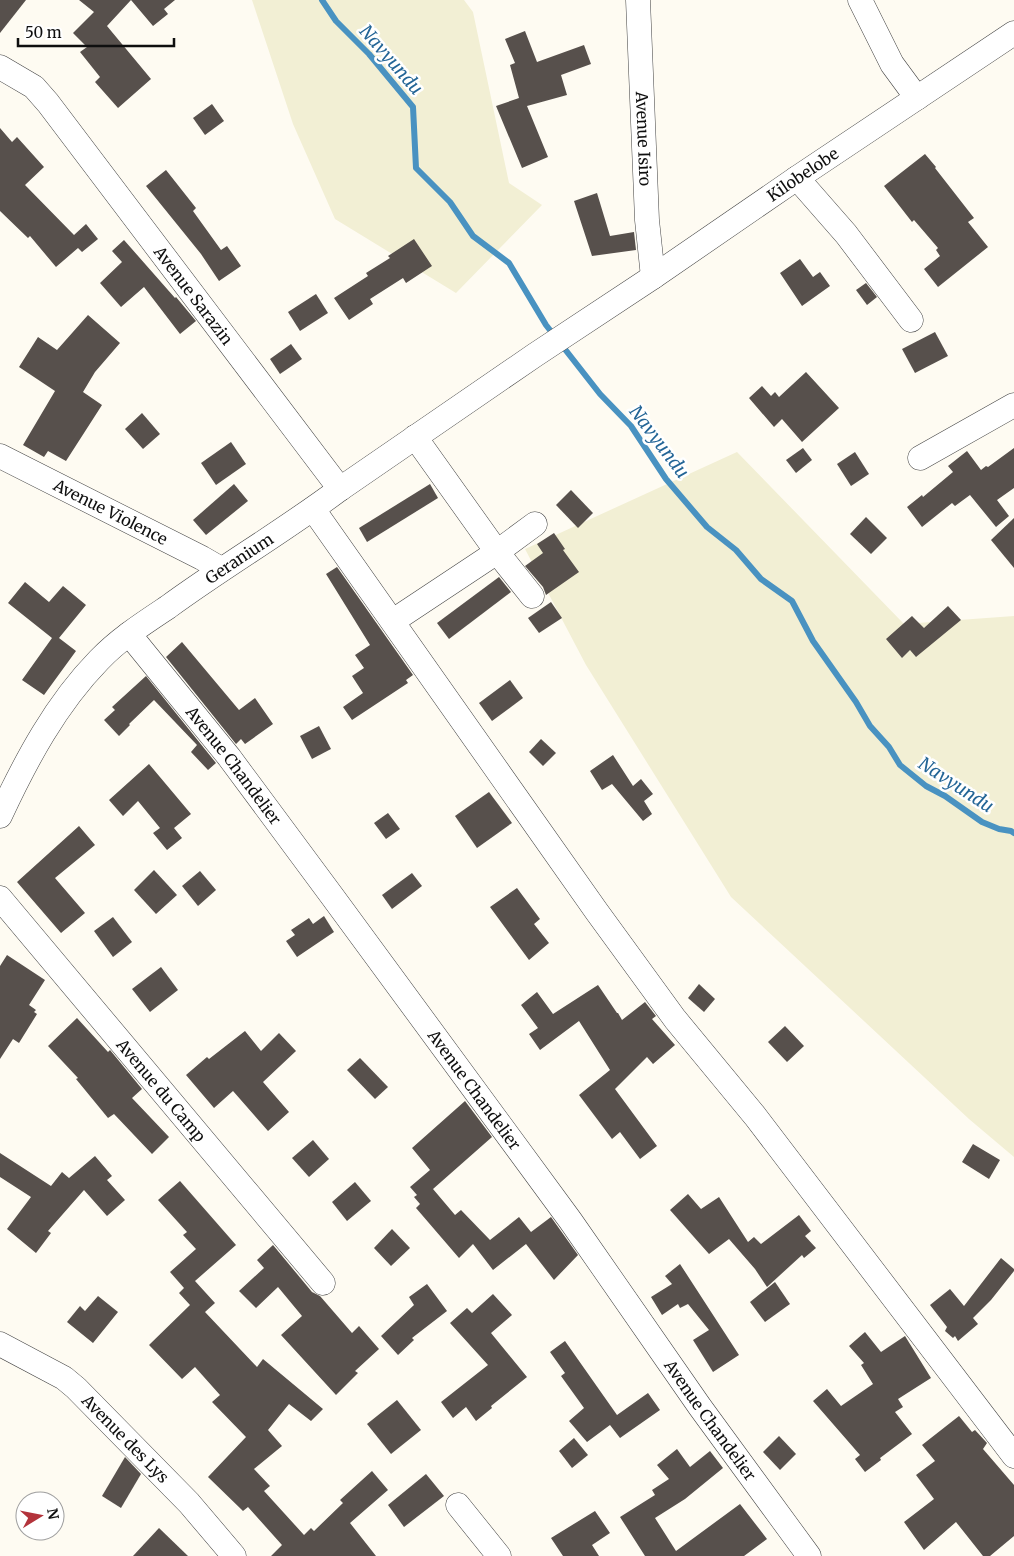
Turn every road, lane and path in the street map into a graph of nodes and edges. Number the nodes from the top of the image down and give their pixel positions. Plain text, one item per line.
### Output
1 (638, 0) edge
2 (860, 0) edge
3 (1014, 33) edge
4 (0, 66) edge
5 (917, 98) junction
6 (797, 178) junction
7 (653, 278) junction
8 (911, 320) dead end
9 (535, 355) joint
10 (1014, 405) edge
11 (415, 437) junction
12 (0, 456) edge
13 (920, 458) dead end
14 (340, 489) junction
15 (313, 509) junction
16 (535, 524) dead end
17 (497, 552) junction
18 (221, 569) junction
19 (532, 596) dead end
20 (393, 621) junction
21 (129, 634) junction
22 (0, 816) edge
23 (0, 898) edge
24 (323, 1283) dead end
25 (0, 1344) edge
26 (1014, 1456) edge
27 (458, 1506) dead end
28 (234, 1556) edge
29 (499, 1556) edge
30 (809, 1556) edge

1 - 7 street, Avenue Isiro
2 - 5 street
3 - 5 street, Kilobelobe
4 - 14 street, Avenue Sarazin
5 - 6 street, Kilobelobe
6 - 7 street, Kilobelobe
6 - 8 street
7 - 9 street, Kilobelobe
9 - 11 street, Geranium
10 - 13 street
11 - 14 street, Geranium
11 - 17 street
12 - 18 street, Avenue Violence
14 - 15 street, Geranium
15 - 18 street, Geranium
15 - 20 street
16 - 17 street
17 - 19 street
17 - 20 street
18 - 21 street, Geranium
20 - 26 street
21 - 22 street, Geranium
21 - 30 street, Avenue Chandelier
23 - 24 street, Avenue du Camp
25 - 28 street, Avenue des Lys
27 - 29 street

